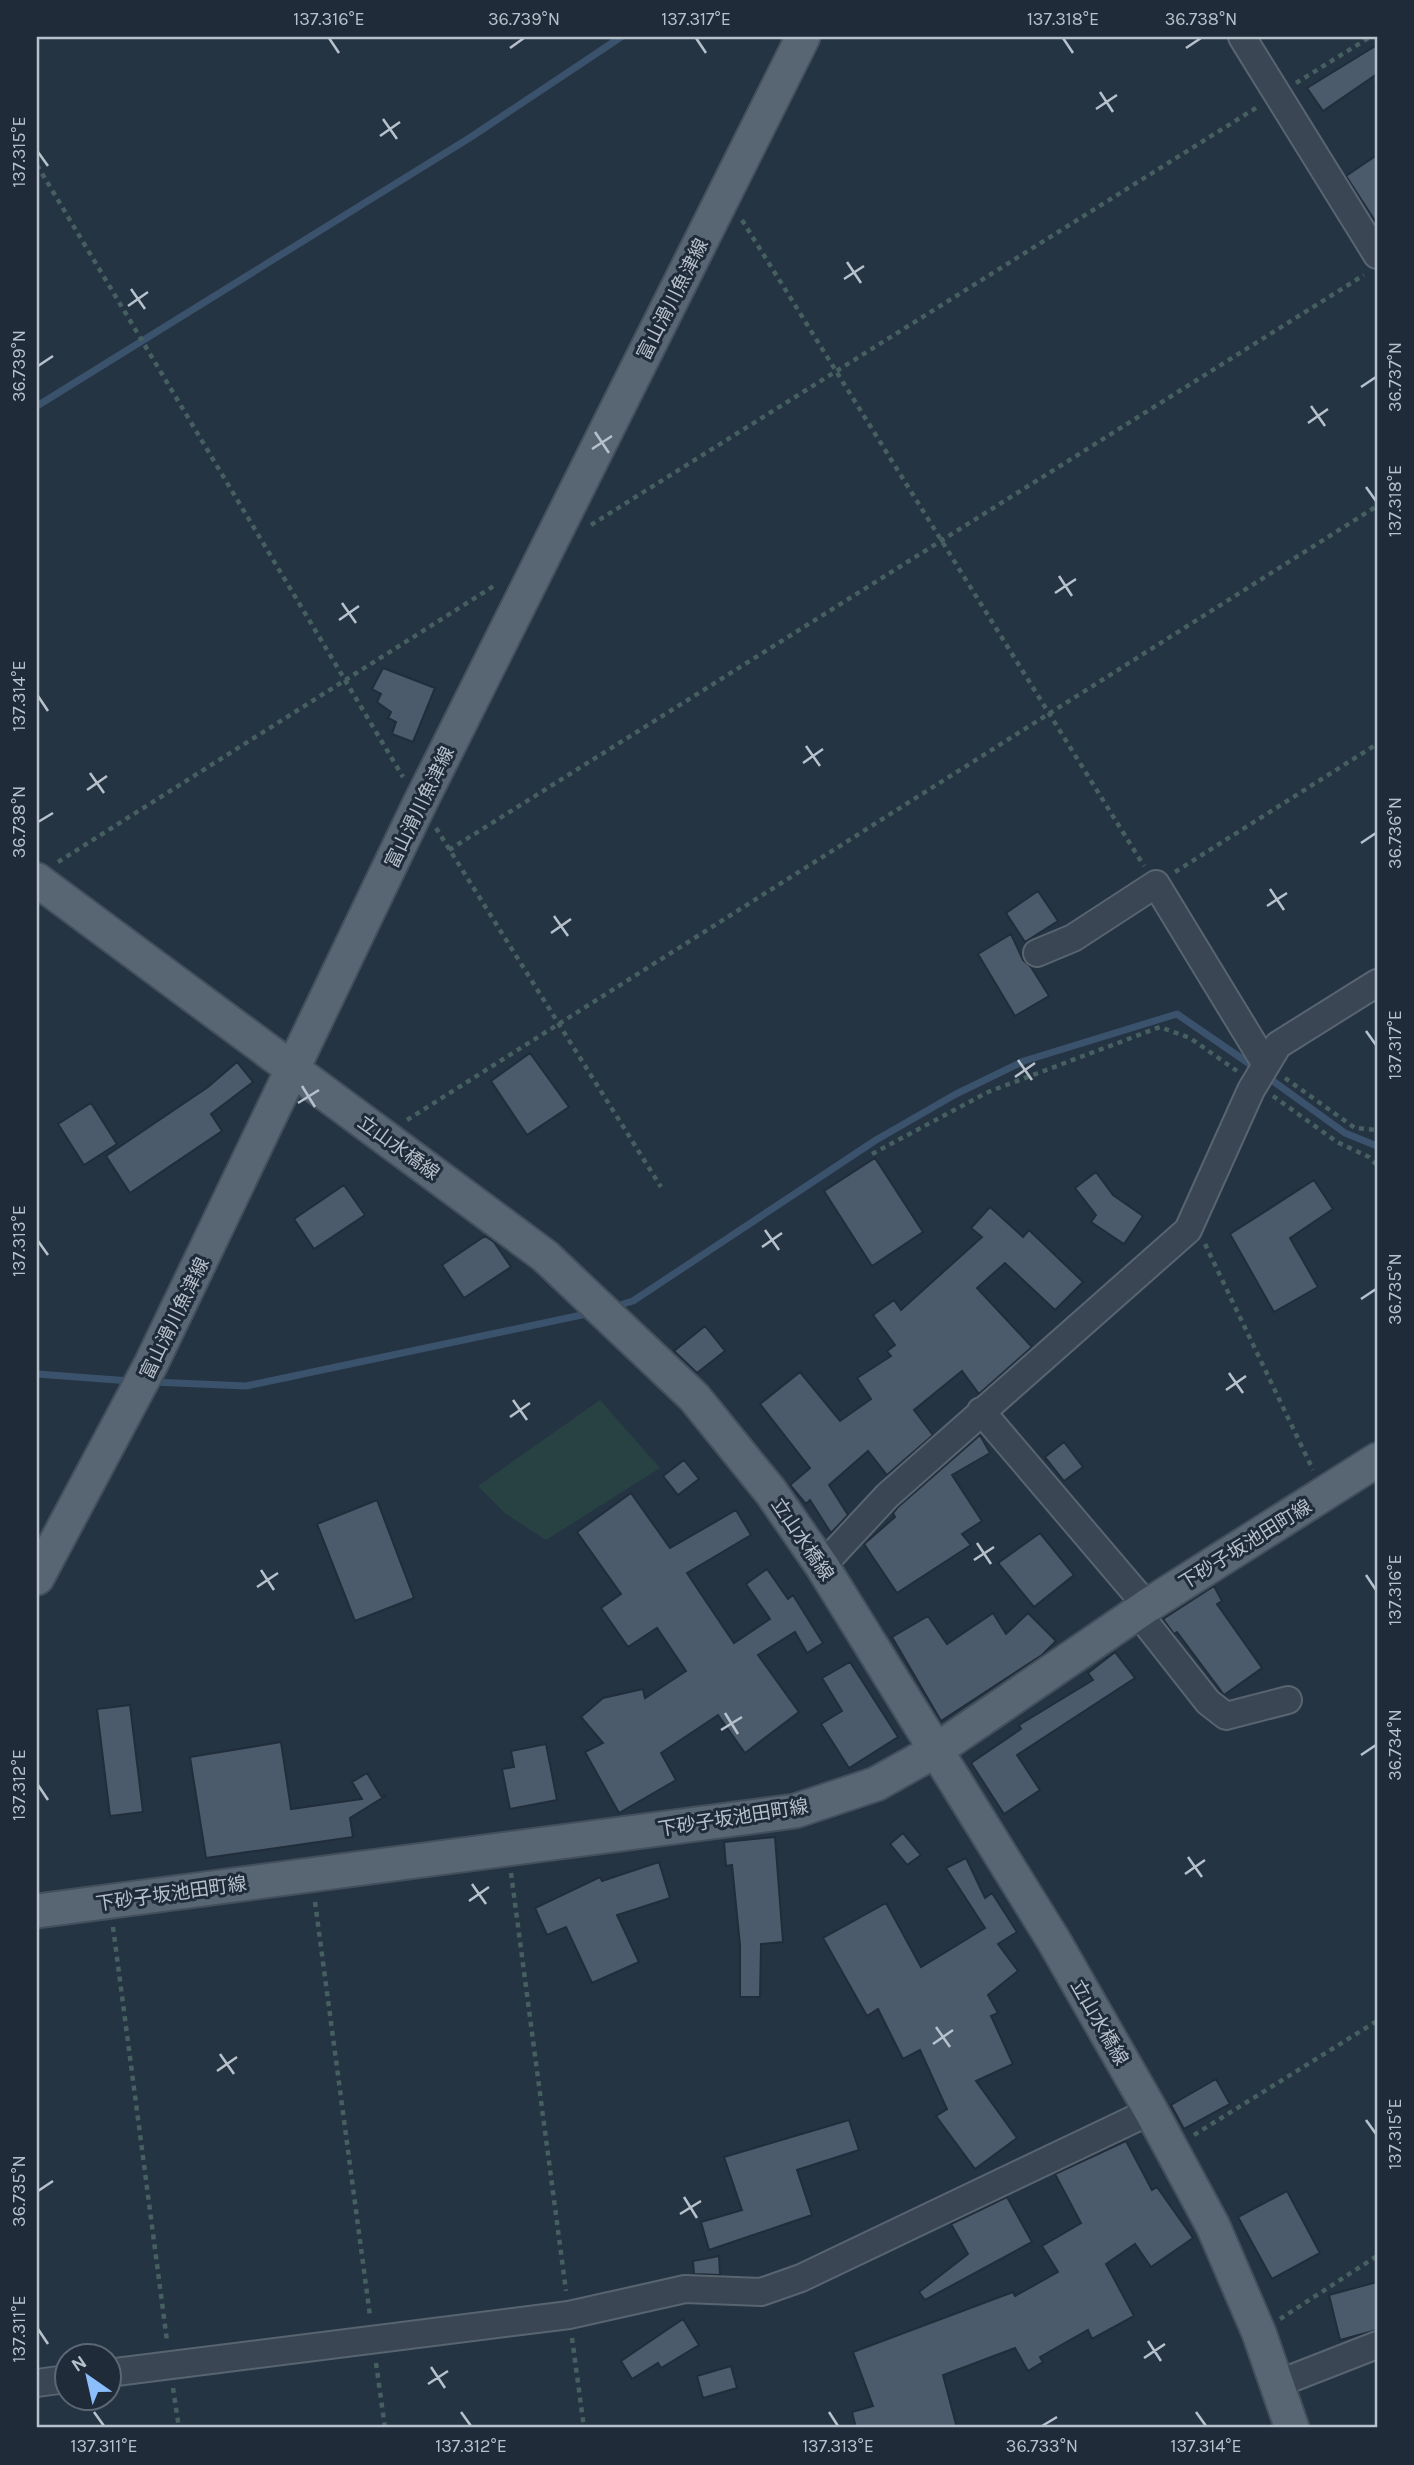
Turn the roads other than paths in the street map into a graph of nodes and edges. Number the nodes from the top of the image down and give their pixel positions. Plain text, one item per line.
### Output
1 (803, 37) edge
2 (1242, 37) edge
3 (1371, 265) edge
4 (43, 874) edge
5 (1037, 953) dead end
6 (1377, 983) edge
7 (292, 1066) junction
8 (1260, 1073) junction
9 (981, 1411) junction
10 (1377, 1460) edge
11 (822, 1566) junction
12 (37, 1578) edge
13 (1142, 1609) junction
14 (1288, 1700) dead end
15 (935, 1751) junction
16 (37, 1910) edge
17 (1151, 2111) junction
18 (1377, 2345) edge
19 (122, 2371) edge
20 (1277, 2384) junction
21 (1292, 2428) edge

1 - 7 main road, 富山滑川魚津線
2 - 3 street
4 - 7 main road, 立山水橋線
5 - 8 street
6 - 8 street
7 - 11 main road, 立山水橋線
7 - 12 main road, 富山滑川魚津線
8 - 9 street
9 - 11 street
9 - 13 street
10 - 13 main road, 下砂子坂池田町線
11 - 15 main road, 立山水橋線
13 - 14 street
13 - 15 main road, 下砂子坂池田町線
15 - 16 main road, 下砂子坂池田町線
15 - 17 main road, 立山水橋線
17 - 19 street
17 - 20 main road, 立山水橋線
18 - 20 street
20 - 21 main road, 立山水橋線

